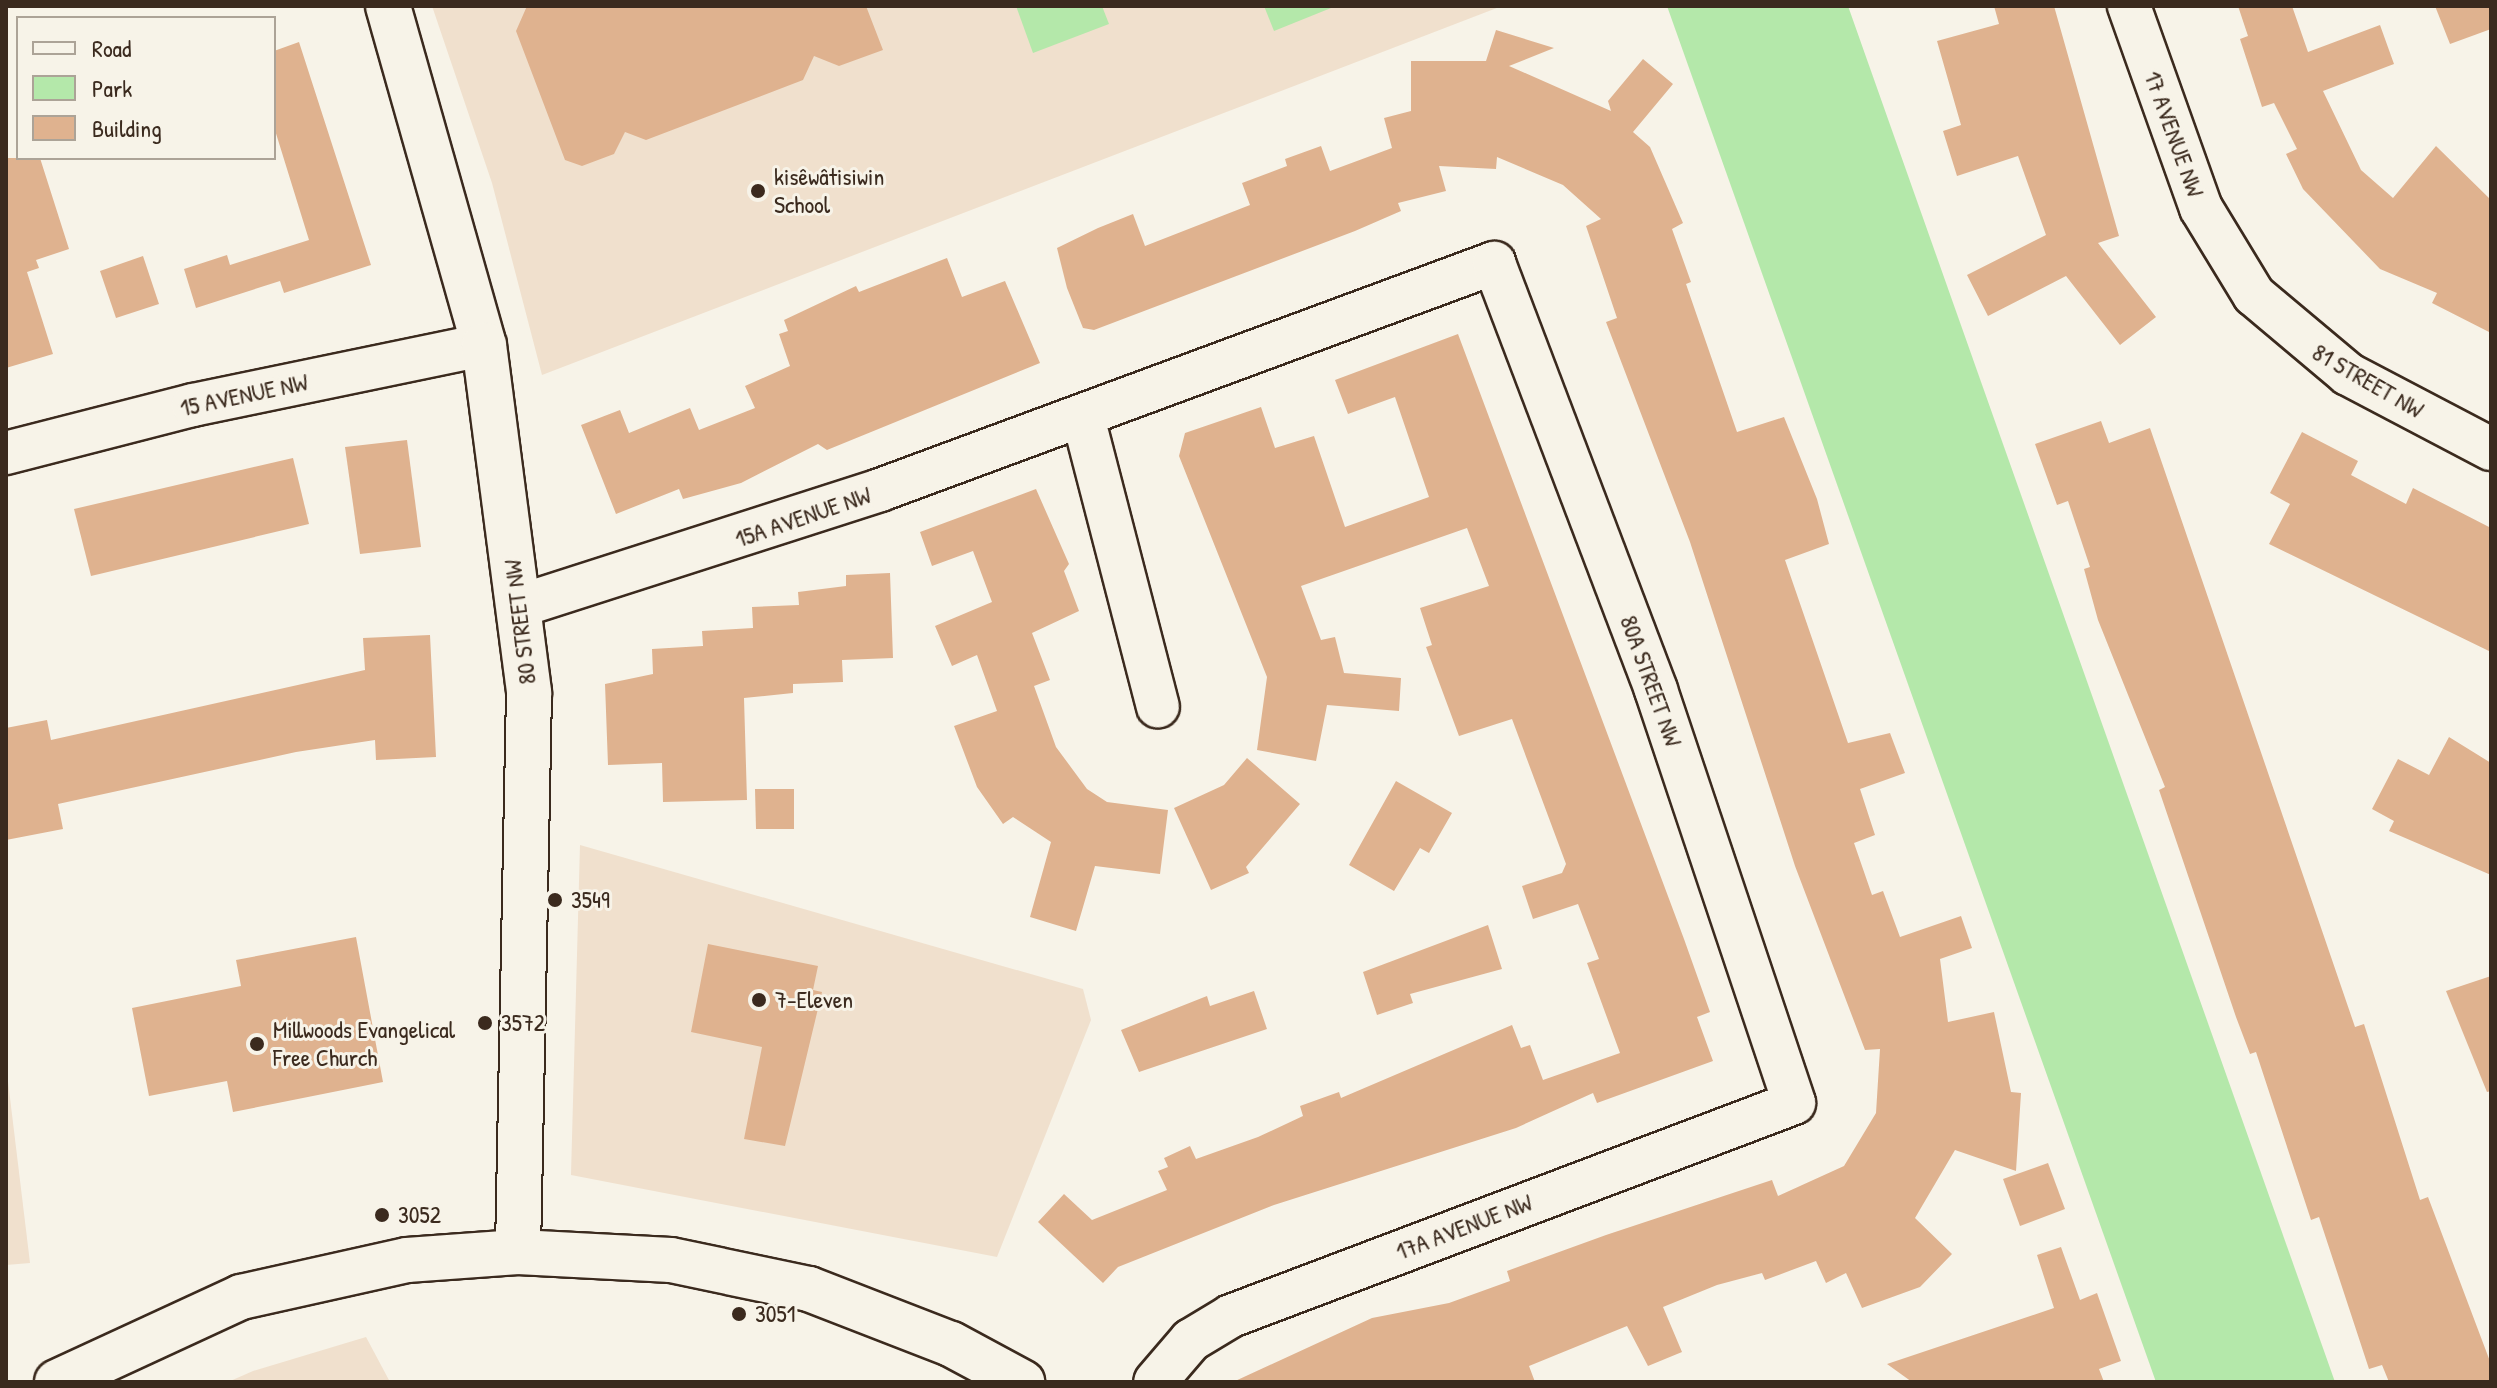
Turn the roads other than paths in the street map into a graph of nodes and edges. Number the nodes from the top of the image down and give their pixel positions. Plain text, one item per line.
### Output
1 (388, 6) edge
2 (2129, 6) edge
3 (2228, 258) joint
4 (1494, 263) joint
5 (484, 345) junction
6 (1083, 417) junction
7 (2491, 449) edge
8 (6, 453) edge
9 (519, 606) junction
10 (1158, 706) dead end
11 (1794, 1103) joint
12 (518, 1252) junction
13 (57, 1382) edge
14 (1022, 1382) edge
15 (1155, 1382) edge

1 - 5 street, 80 STREET NW
2 - 3 street, 17 AVENUE NW
3 - 7 street, 81 STREET NW
4 - 6 street, 15A AVENUE NW
4 - 11 street, 80A STREET NW
5 - 8 street, 15 AVENUE NW
5 - 9 street, 80 STREET NW
6 - 9 street, 15A AVENUE NW
6 - 10 street
9 - 12 street, 80 STREET NW
11 - 15 street, 17A AVENUE NW
12 - 13 street
12 - 14 street

